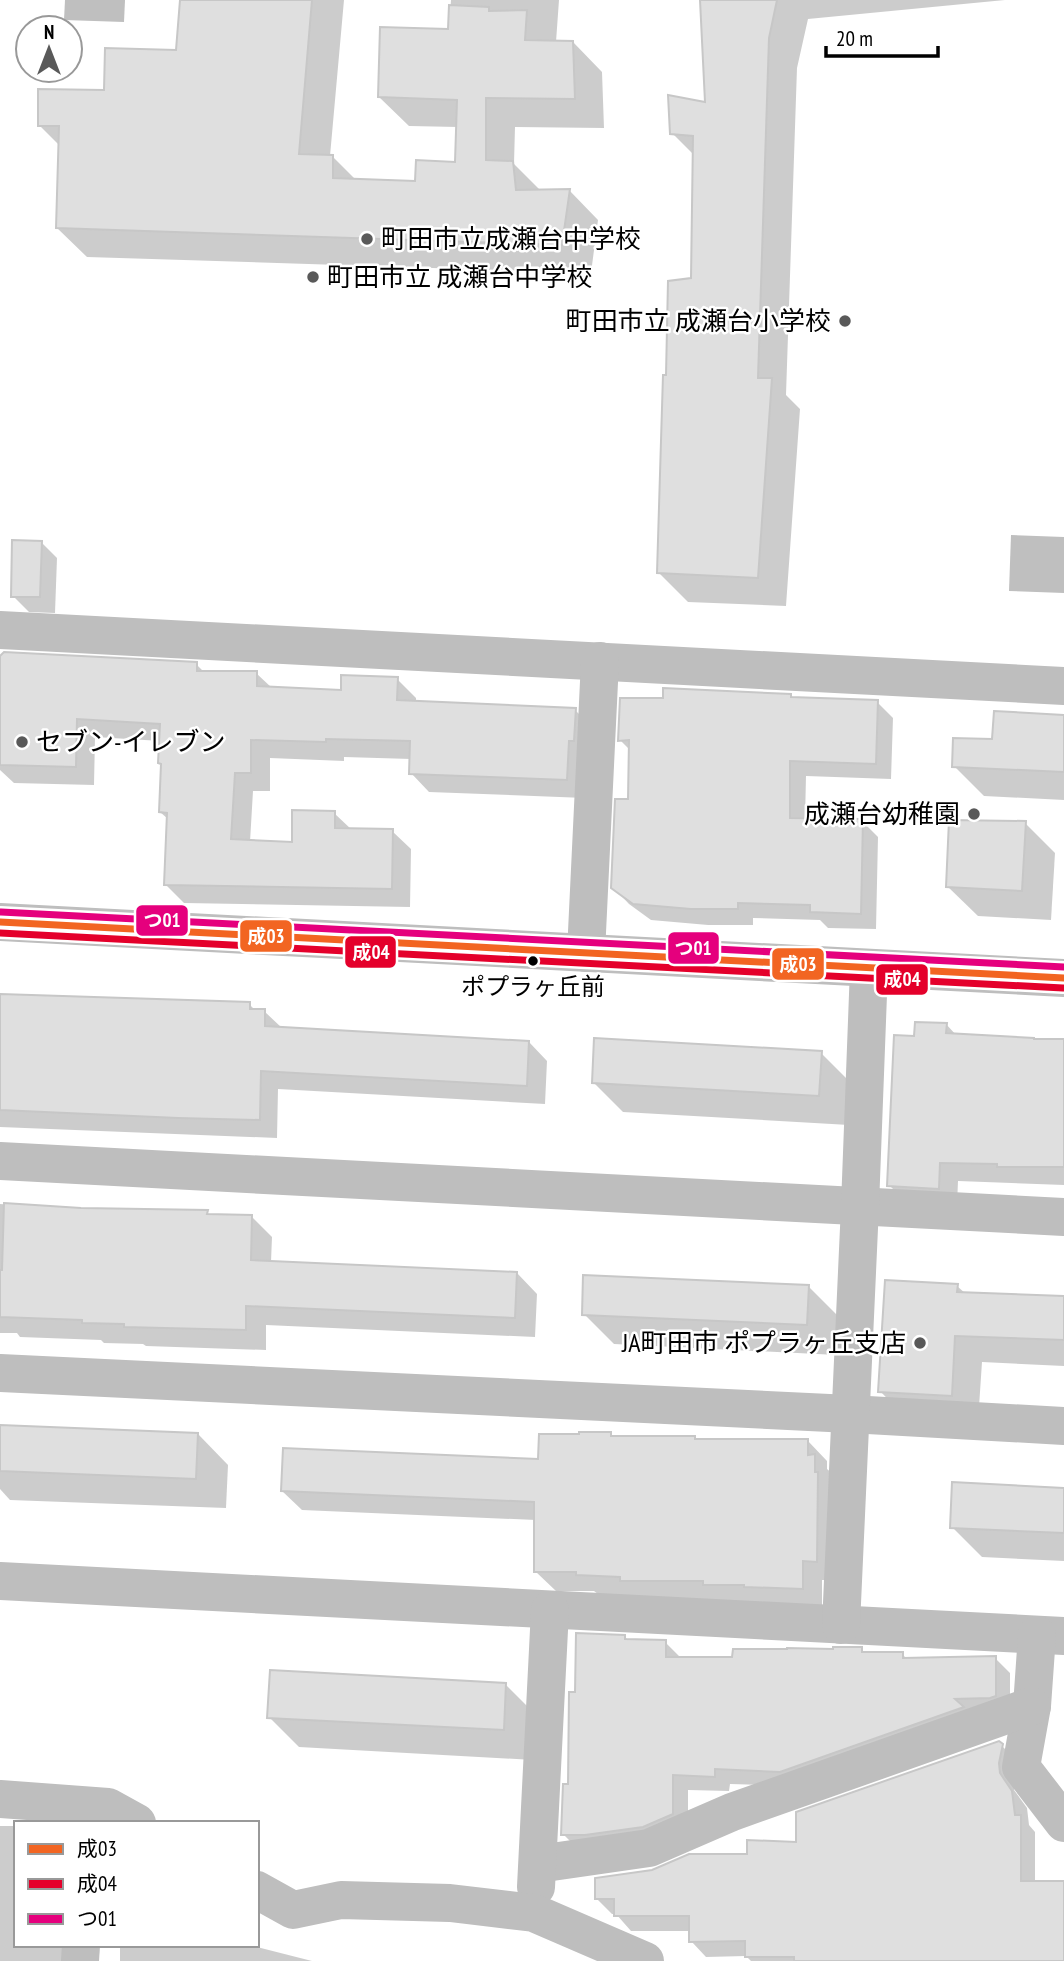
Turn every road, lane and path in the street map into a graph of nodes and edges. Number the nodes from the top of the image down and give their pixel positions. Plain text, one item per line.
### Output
1 (0, 630) edge
2 (600, 661) junction
3 (1064, 686) edge
4 (0, 922) edge
5 (586, 953) junction
6 (869, 968) junction
7 (1064, 978) edge
8 (0, 1161) edge
9 (860, 1206) junction
10 (1064, 1217) edge
11 (0, 1373) edge
12 (850, 1414) junction
13 (1064, 1426) edge
14 (0, 1581) edge
15 (550, 1610) junction
16 (841, 1625) junction
17 (1050, 1636) edge
18 (1032, 1706) junction
19 (0, 1800) edge
20 (88, 1814) edge
21 (133, 1821) edge
22 (1064, 1823) edge
23 (538, 1864) junction
24 (259, 1891) edge
25 (534, 1913) junction
26 (645, 1961) edge

1 - 2 street
2 - 3 street
2 - 5 street
4 - 5 street
5 - 6 street
6 - 7 street
6 - 9 street
8 - 9 street
9 - 10 street
9 - 12 street
11 - 12 street
12 - 13 street
12 - 16 street
14 - 15 street
15 - 16 street
15 - 23 street
16 - 17 street
17 - 18 street
18 - 22 street
18 - 23 street
19 - 20 street
20 - 21 street
23 - 25 street
24 - 25 street
25 - 26 street

